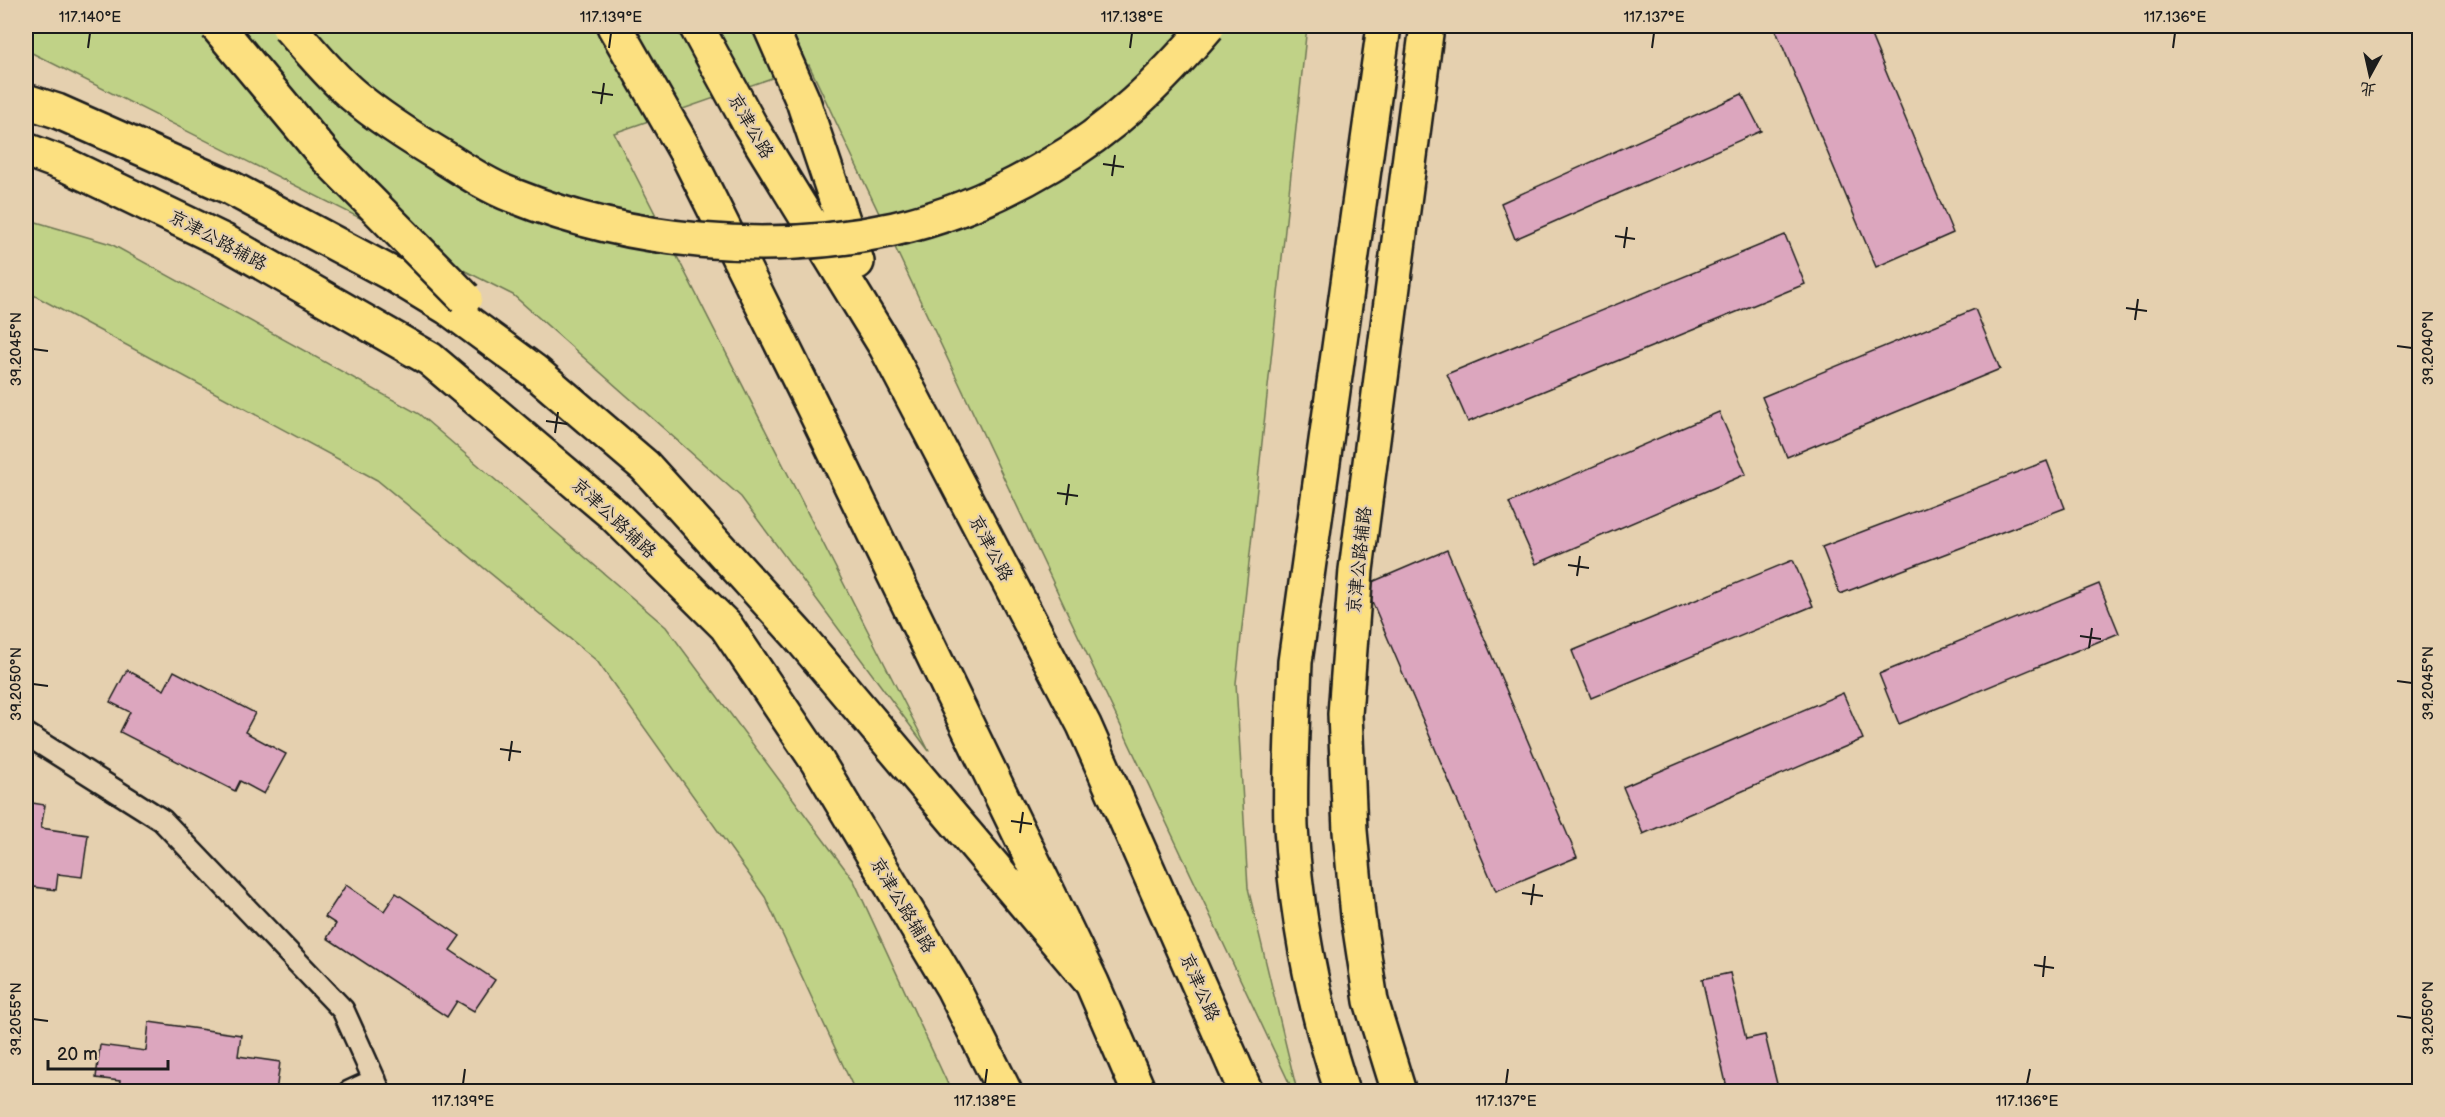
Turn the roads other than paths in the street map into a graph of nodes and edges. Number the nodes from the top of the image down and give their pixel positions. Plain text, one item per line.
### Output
1 (217, 26) edge
2 (288, 26) edge
3 (614, 26) edge
4 (696, 26) edge
5 (770, 26) edge
6 (1208, 26) edge
7 (1384, 26) edge
8 (1427, 26) edge
9 (26, 101) edge
10 (26, 150) edge
11 (457, 303) junction
12 (886, 347) junction
13 (26, 734) edge
14 (1092, 983) junction
15 (377, 1086) edge
16 (350, 1092) edge
17 (1005, 1092) edge
18 (1139, 1092) edge
19 (1246, 1092) edge
20 (1342, 1092) edge
21 (1400, 1092) edge

1 - 11 main road, bridge
2 - 6 main road, bridge
3 - 14 main road
4 - 12 main road, 京津公路
5 - 12 main road
7 - 20 main road
8 - 21 main road, 京津公路辅路
9 - 11 main road
10 - 17 main road, 京津公路辅路
11 - 14 main road
12 - 19 main road, 京津公路
13 - 15 lane
14 - 18 main road
15 - 16 lane

